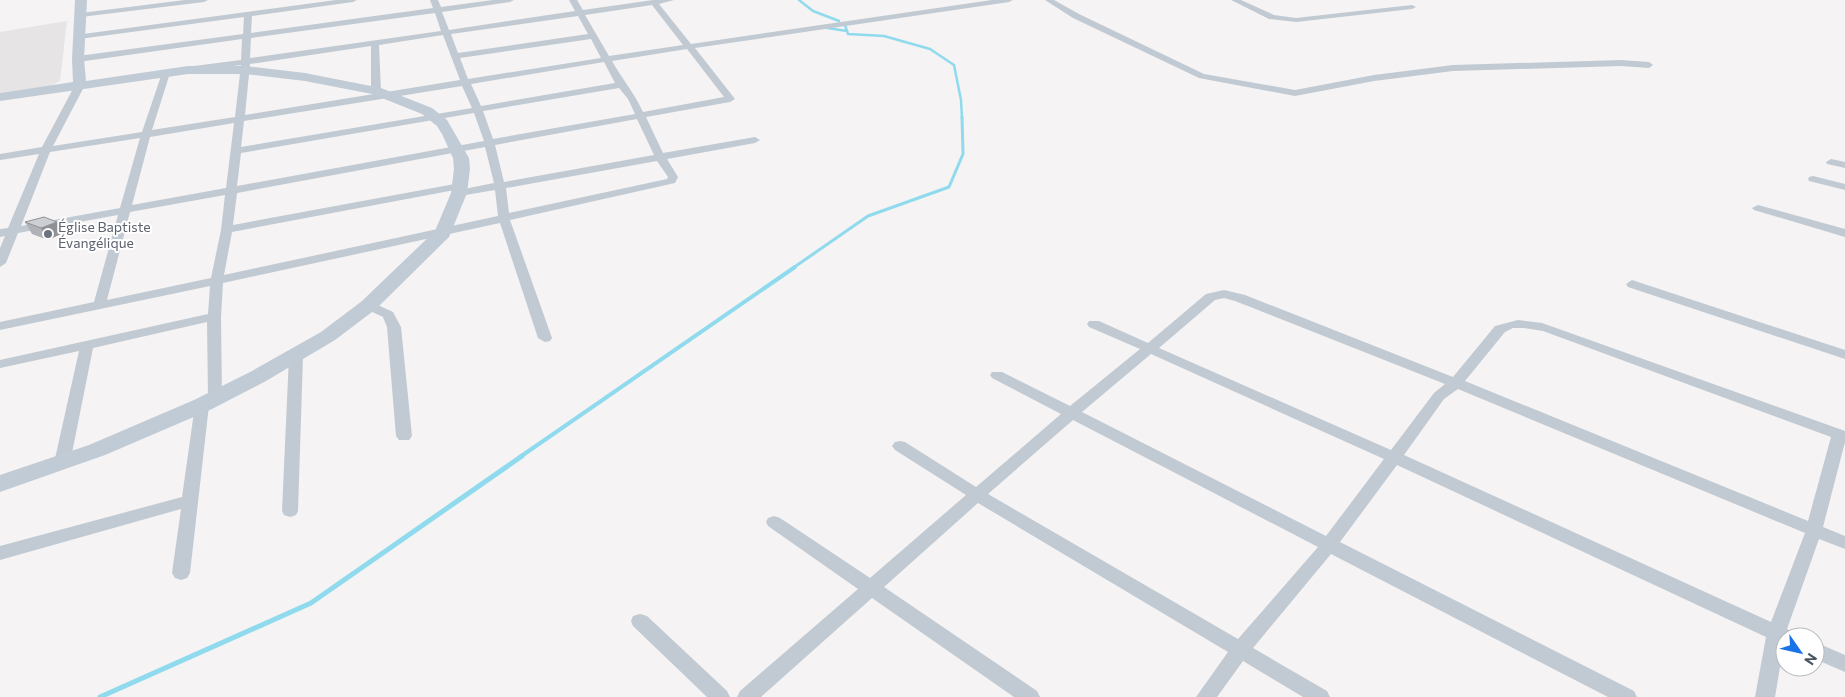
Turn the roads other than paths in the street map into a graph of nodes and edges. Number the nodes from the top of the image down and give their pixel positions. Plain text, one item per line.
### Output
1 (81, 0) edge
2 (204, 0) edge
3 (353, 0) edge
4 (510, 0) edge
5 (573, 0) edge
6 (670, 0) edge
7 (1009, 0) edge
8 (1049, 0) edge
9 (1235, 0) edge
10 (654, 2) junction
11 (436, 5) edge
12 (1412, 6) dead end
13 (248, 14) junction
14 (581, 14) junction
15 (81, 15) junction
16 (447, 32) junction
17 (247, 36) junction
18 (592, 36) junction
19 (79, 37) junction
20 (376, 42) junction
21 (688, 46) junction
22 (455, 56) junction
23 (607, 58) junction
24 (78, 60) junction
25 (245, 65) junction
26 (1649, 65) dead end
27 (166, 72) junction
28 (465, 82) junction
29 (80, 85) junction
30 (621, 85) junction
31 (381, 93) junction
32 (0, 97) edge
33 (478, 110) junction
34 (640, 115) junction
35 (434, 117) junction
36 (238, 118) junction
37 (146, 134) junction
38 (755, 140) dead end
39 (489, 142) junction
40 (456, 149) junction
41 (46, 150) junction
42 (236, 152) junction
43 (0, 157) edge
44 (660, 157) junction
45 (1831, 162) dead end
46 (1845, 165) edge
47 (1813, 179) dead end
48 (500, 186) junction
49 (1845, 187) edge
50 (232, 189) junction
51 (459, 190) junction
52 (1758, 208) dead end
53 (126, 210) junction
54 (504, 218) junction
55 (12, 230) junction
56 (227, 230) junction
57 (0, 232) edge
58 (443, 233) junction
59 (1845, 233) edge
60 (0, 263) edge
61 (216, 281) junction
62 (1632, 284) dead end
63 (369, 305) junction
64 (99, 306) junction
65 (214, 317) junction
66 (1094, 324) dead end
67 (0, 326) edge
68 (545, 338) dead end
69 (87, 345) junction
70 (1150, 348) junction
71 (1845, 355) edge
72 (296, 356) junction
73 (0, 364) edge
74 (998, 375) dead end
75 (1456, 383) junction
76 (209, 402) junction
77 (1072, 413) junction
78 (404, 436) dead end
79 (1842, 436) edge
80 (900, 446) dead end
81 (1394, 457) junction
82 (62, 463) junction
83 (0, 484) edge
84 (978, 495) junction
85 (189, 501) junction
86 (290, 511) dead end
87 (774, 522) dead end
88 (1814, 531) junction
89 (1845, 543) edge
90 (1328, 546) junction
91 (0, 553) edge
92 (182, 574) dead end
93 (869, 588) junction
94 (640, 621) dead end
95 (1784, 627) edge
96 (1775, 632) edge
97 (1240, 650) junction
98 (1825, 655) edge
99 (1775, 658) edge
100 (1845, 664) edge
101 (720, 697) edge
102 (747, 697) edge
103 (1030, 697) edge
104 (1206, 697) edge
105 (1320, 697) edge
106 (1627, 697) edge
107 (1765, 697) edge

1 - 15 street
2 - 15 street
3 - 13 street
4 - 11 street
5 - 14 street
6 - 10 street
7 - 21 street
8 - 26 street
9 - 12 street
10 - 14 street
10 - 21 street
11 - 16 street
11 - 17 street
13 - 17 street
13 - 19 street
14 - 16 street
14 - 18 street
15 - 19 street
16 - 20 street
16 - 22 street
17 - 24 street
17 - 25 street
18 - 22 street
18 - 23 street
19 - 24 street
20 - 25 street
20 - 31 street
21 - 23 street
21 - 34 street
22 - 28 street
23 - 28 street
23 - 30 street
24 - 29 street
25 - 27 street
25 - 31 street
25 - 36 street
27 - 29 street
27 - 37 street
28 - 31 street
28 - 33 street
29 - 32 street
29 - 41 street
30 - 33 street
30 - 34 street
31 - 35 street
31 - 36 street
33 - 35 street
33 - 39 street
34 - 39 street
34 - 44 street
35 - 40 street
35 - 42 street
36 - 37 street
36 - 42 street
37 - 41 street
37 - 53 street
38 - 44 street
39 - 40 street
39 - 48 street
40 - 50 street
40 - 51 street
41 - 43 street
41 - 55 street
42 - 50 street
44 - 48 street
44 - 54 street
45 - 46 street
47 - 49 street
48 - 51 street
48 - 54 street
50 - 53 street
50 - 56 street
51 - 56 street
51 - 58 street
52 - 59 street
53 - 55 street
53 - 64 street
54 - 58 street
54 - 68 street
55 - 57 street
55 - 60 street
56 - 61 street
58 - 61 street
58 - 63 street
61 - 64 street
61 - 65 street
62 - 71 street
63 - 72 street
63 - 78 street
64 - 67 street
65 - 69 street
65 - 76 street
66 - 70 street
69 - 73 street
69 - 82 street
70 - 75 street
70 - 77 street
70 - 81 street
72 - 76 street
72 - 86 street
74 - 77 street
75 - 79 street
75 - 81 street
75 - 88 street
76 - 82 street
76 - 85 street
77 - 84 street
77 - 90 street
79 - 88 street
80 - 84 street
81 - 90 street
81 - 96 street
82 - 83 street
84 - 93 street
84 - 97 street
85 - 91 street
85 - 92 street
87 - 93 street
88 - 89 street
88 - 95 street
90 - 97 street
90 - 106 street
93 - 102 street
93 - 103 street
94 - 101 street
97 - 104 street
97 - 105 street
98 - 100 street
99 - 107 street

